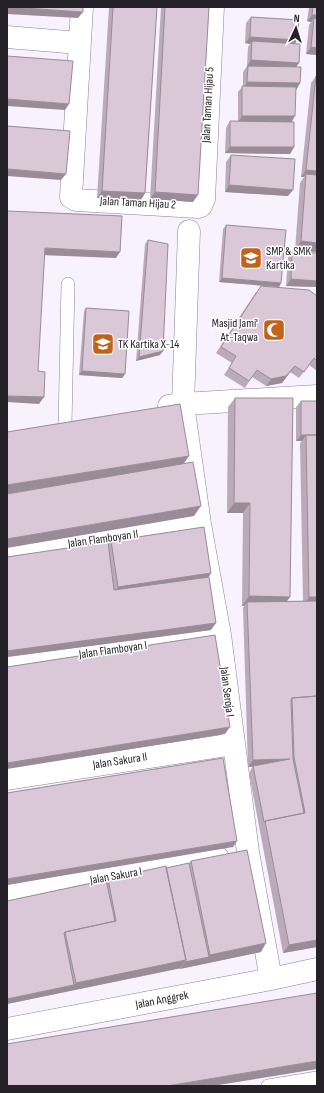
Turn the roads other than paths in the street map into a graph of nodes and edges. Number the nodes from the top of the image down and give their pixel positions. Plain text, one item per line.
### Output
1 (82, 7) edge
2 (213, 7) edge
3 (7, 37) edge
4 (79, 43) junction
5 (203, 203) joint
6 (189, 231) dead end
7 (68, 284) dead end
8 (317, 396) edge
9 (183, 404) junction
10 (146, 410) edge
11 (87, 421) edge
12 (65, 424) junction
13 (43, 428) edge
14 (200, 524) junction
15 (7, 553) edge
16 (220, 635) junction
17 (7, 665) edge
18 (234, 744) junction
19 (7, 779) edge
20 (248, 852) junction
21 (7, 896) edge
22 (317, 969) edge
23 (271, 979) junction
24 (7, 1030) edge
25 (317, 1078) edge
26 (268, 1086) edge

1 - 4 street
2 - 5 street, Jalan Taman Hijau 5
3 - 4 street
4 - 5 street, Jalan Taman Hijau 2
6 - 9 street, Jalan Seroja I
7 - 12 lane
8 - 9 street
9 - 10 street
9 - 14 street, Jalan Seroja I
11 - 12 street
12 - 13 street
14 - 15 street, Jalan Flamboyan II
14 - 16 street, Jalan Seroja I
16 - 17 street, Jalan Flamboyan I
16 - 18 street, Jalan Seroja I
18 - 19 street, Jalan Sakura II
18 - 20 street, Jalan Seroja I
20 - 21 street, Jalan Sakura I
20 - 23 street, Jalan Seroja I
22 - 23 street, Jalan Anggrek
23 - 24 street, Jalan Anggrek
25 - 26 lane

